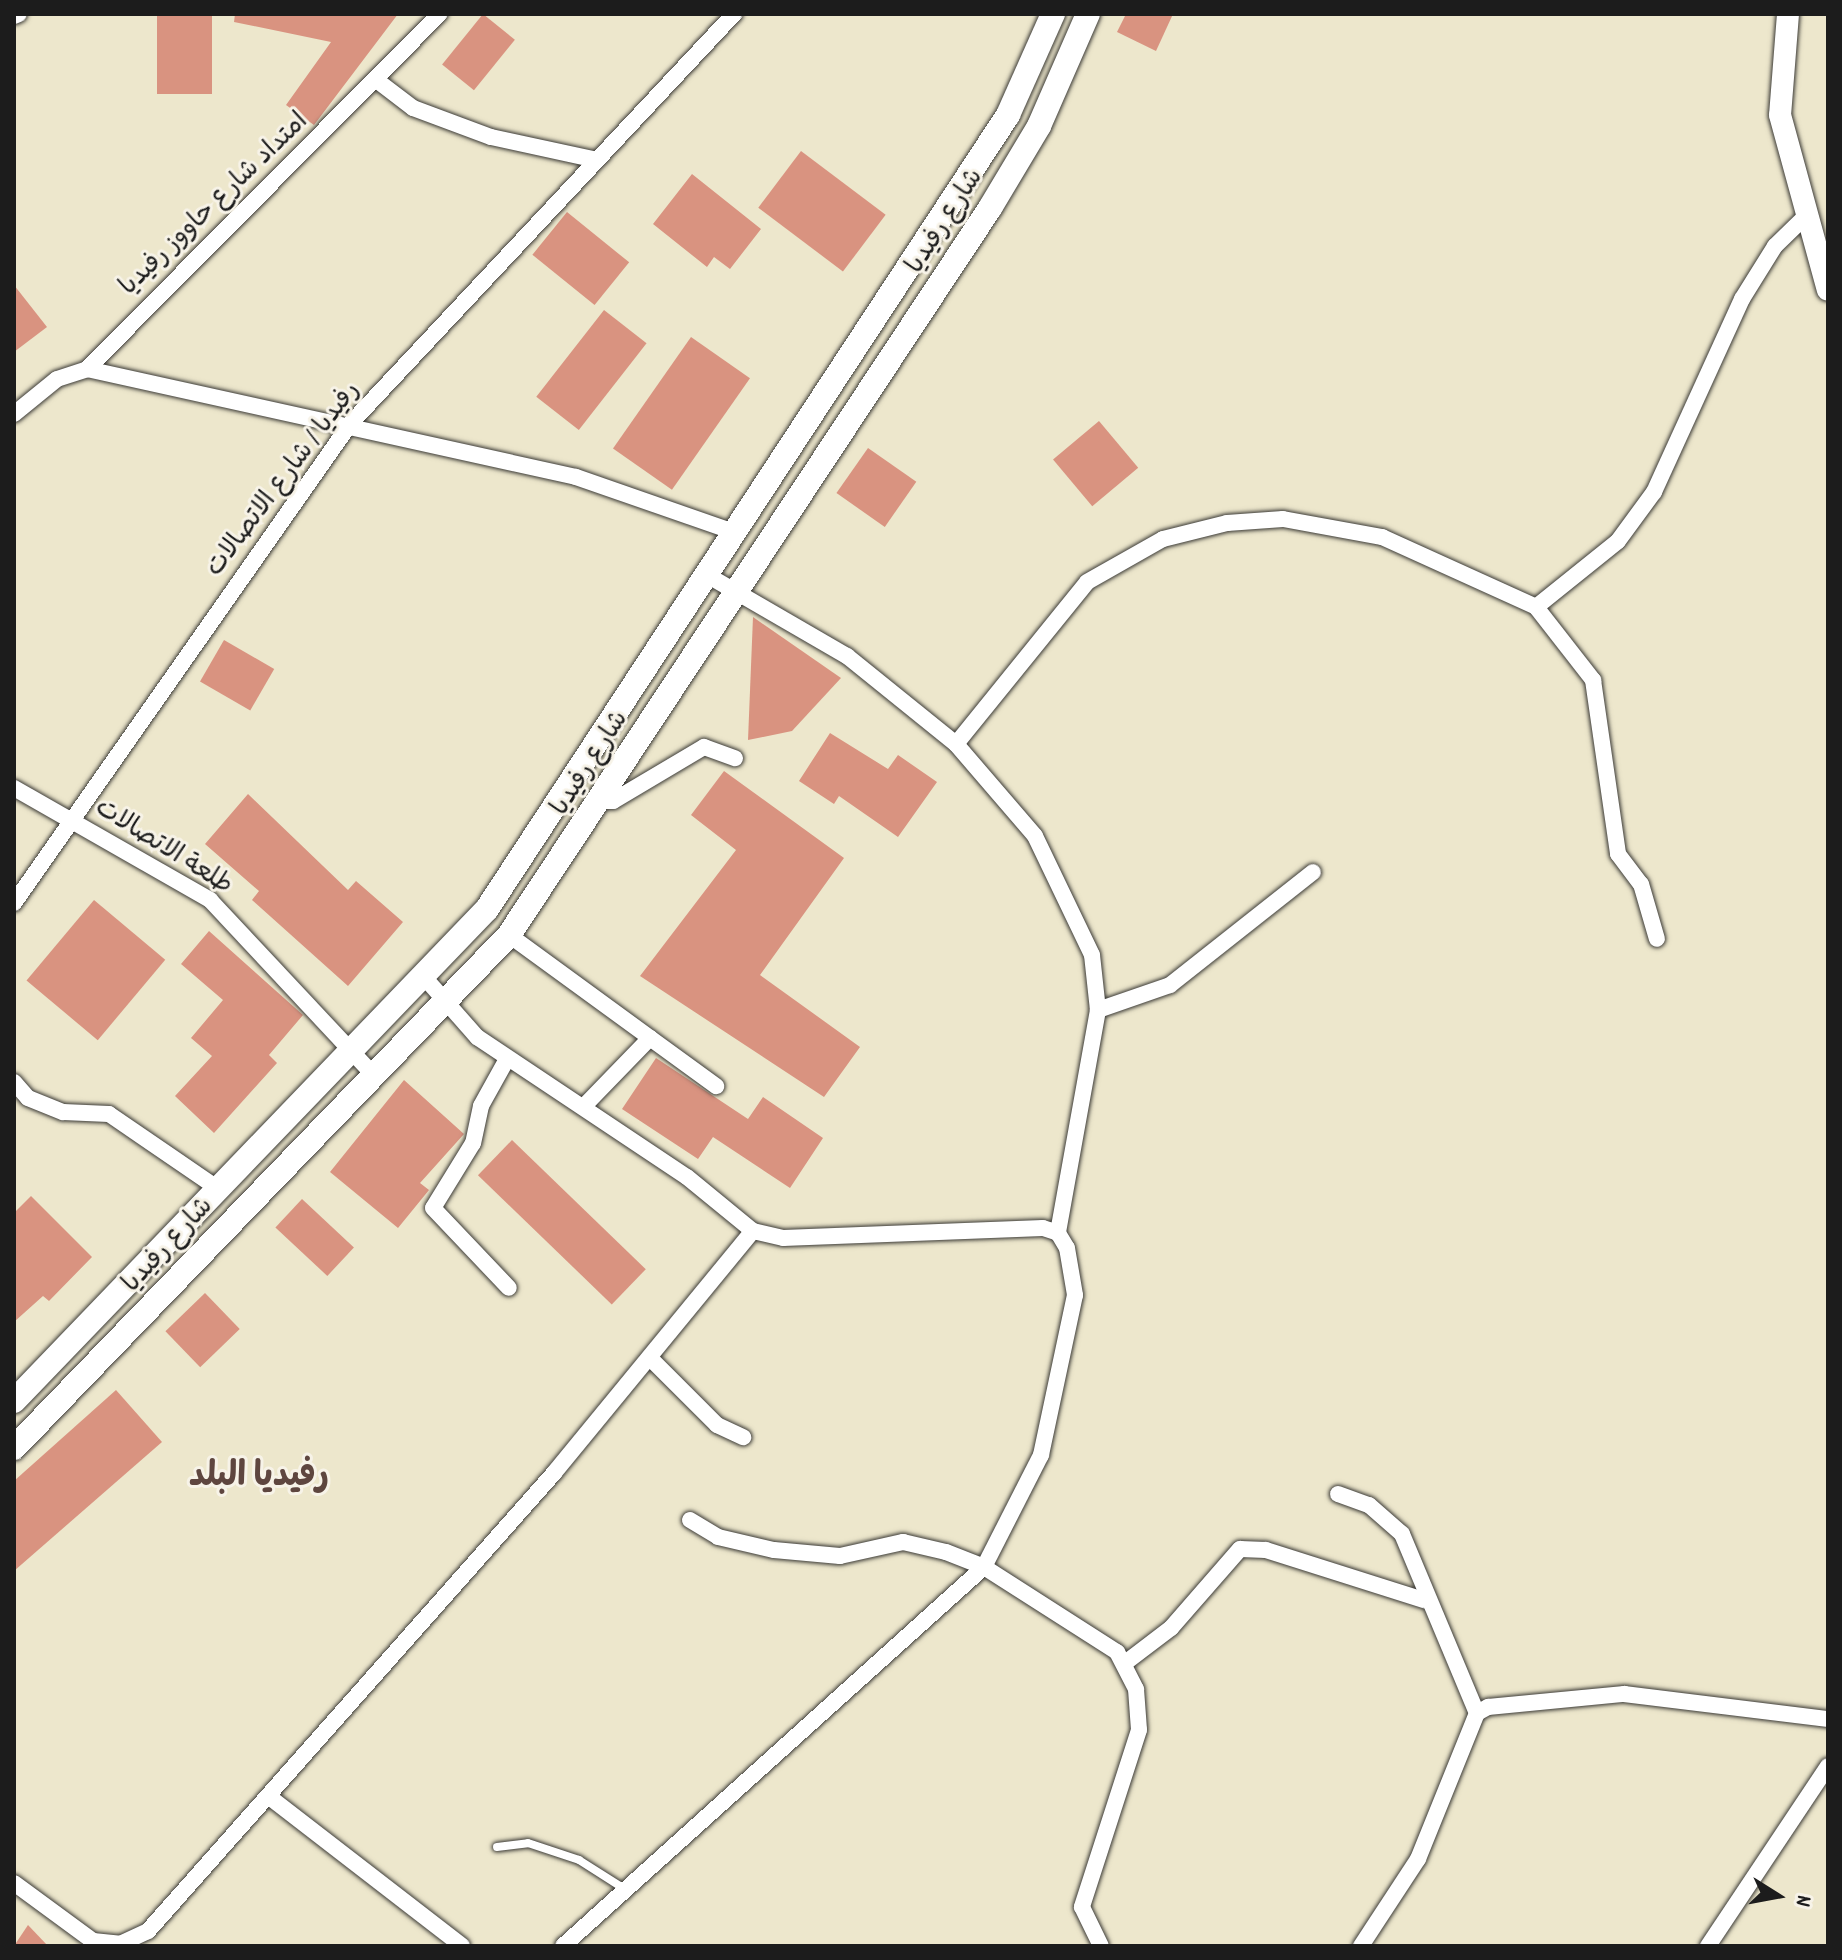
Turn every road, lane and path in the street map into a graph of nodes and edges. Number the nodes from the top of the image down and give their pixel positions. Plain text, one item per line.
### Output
1 (439, 14) edge
2 (734, 14) edge
3 (1053, 14) edge
4 (1088, 14) edge
5 (1788, 14) edge
6 (375, 79) junction
7 (597, 160) junction
8 (1806, 216) junction
9 (1828, 290) edge
10 (87, 369) junction
11 (14, 414) edge
12 (350, 424) junction
13 (734, 532) junction
14 (707, 575) junction
15 (736, 591) junction
16 (1536, 607) junction
17 (956, 744) junction
18 (735, 758) dead end
19 (14, 788) edge
20 (600, 801) junction
21 (72, 820) junction
22 (1313, 872) dead end
23 (14, 903) edge
24 (509, 935) junction
25 (1657, 939) dead end
26 (425, 978) junction
27 (445, 1004) junction
28 (1098, 1010) junction
29 (650, 1038) junction
30 (350, 1046) junction
31 (507, 1059) junction
32 (371, 1072) junction
33 (14, 1082) edge
34 (716, 1086) dead end
35 (584, 1106) junction
36 (217, 1188) junction
37 (753, 1231) junction
38 (1058, 1233) junction
39 (509, 1288) dead end
40 (650, 1358) junction
41 (14, 1401) edge
42 (743, 1437) dead end
43 (14, 1448) edge
44 (1338, 1494) dead end
45 (690, 1520) dead end
46 (984, 1567) junction
47 (1424, 1600) junction
48 (1125, 1663) junction
49 (1477, 1713) junction
50 (1828, 1719) edge
51 (1828, 1766) edge
52 (272, 1799) junction
53 (497, 1847) dead end
54 (14, 1883) edge
55 (623, 1888) junction
56 (92, 1943) edge
57 (462, 1946) edge
58 (563, 1946) edge
59 (1101, 1946) edge
60 (1361, 1946) edge
61 (1708, 1946) edge

1 - 6 street, امتداد شارع حاووز رفيديا
2 - 7 street, رفيديا / شارع الاتصالات
3 - 13 main road, شارع رفيديا
4 - 15 main road, شارع رفيديا
5 - 8 street
6 - 7 street
6 - 10 street, امتداد شارع حاووز رفيديا
7 - 12 street, رفيديا / شارع الاتصالات
8 - 9 street
8 - 16 street
10 - 11 street, امتداد شارع حاووز رفيديا
10 - 12 street
12 - 13 street
12 - 21 street, رفيديا / شارع الاتصالات
13 - 14 main road, شارع رفيديا
14 - 15 street
14 - 26 main road, شارع رفيديا
15 - 17 street
15 - 20 main road, شارع رفيديا
16 - 17 street
16 - 25 street
17 - 28 street
18 - 20 street
19 - 21 street, طلعة الاتصالات
20 - 24 main road, شارع رفيديا
21 - 23 street, رفيديا / شارع الاتصالات
21 - 30 street, طلعة الاتصالات
22 - 28 street
24 - 27 main road, شارع رفيديا
24 - 29 street
26 - 27 street
26 - 30 main road, شارع رفيديا
27 - 31 street
27 - 32 main road, شارع رفيديا
28 - 38 street
29 - 34 street
29 - 35 street
30 - 32 street, طلعة الاتصالات
30 - 36 main road, شارع رفيديا
31 - 35 street
31 - 39 street
32 - 43 main road, شارع رفيديا
33 - 36 street
35 - 37 street
36 - 41 main road, شارع رفيديا
37 - 38 street
37 - 40 street
38 - 46 street
40 - 42 street
40 - 52 street
44 - 47 street
45 - 46 street
46 - 48 street
46 - 55 street
47 - 48 street
47 - 49 street
48 - 59 street
49 - 50 street
49 - 60 street
51 - 61 street
52 - 56 street
52 - 57 street
53 - 55 lane
54 - 56 street
55 - 58 street

